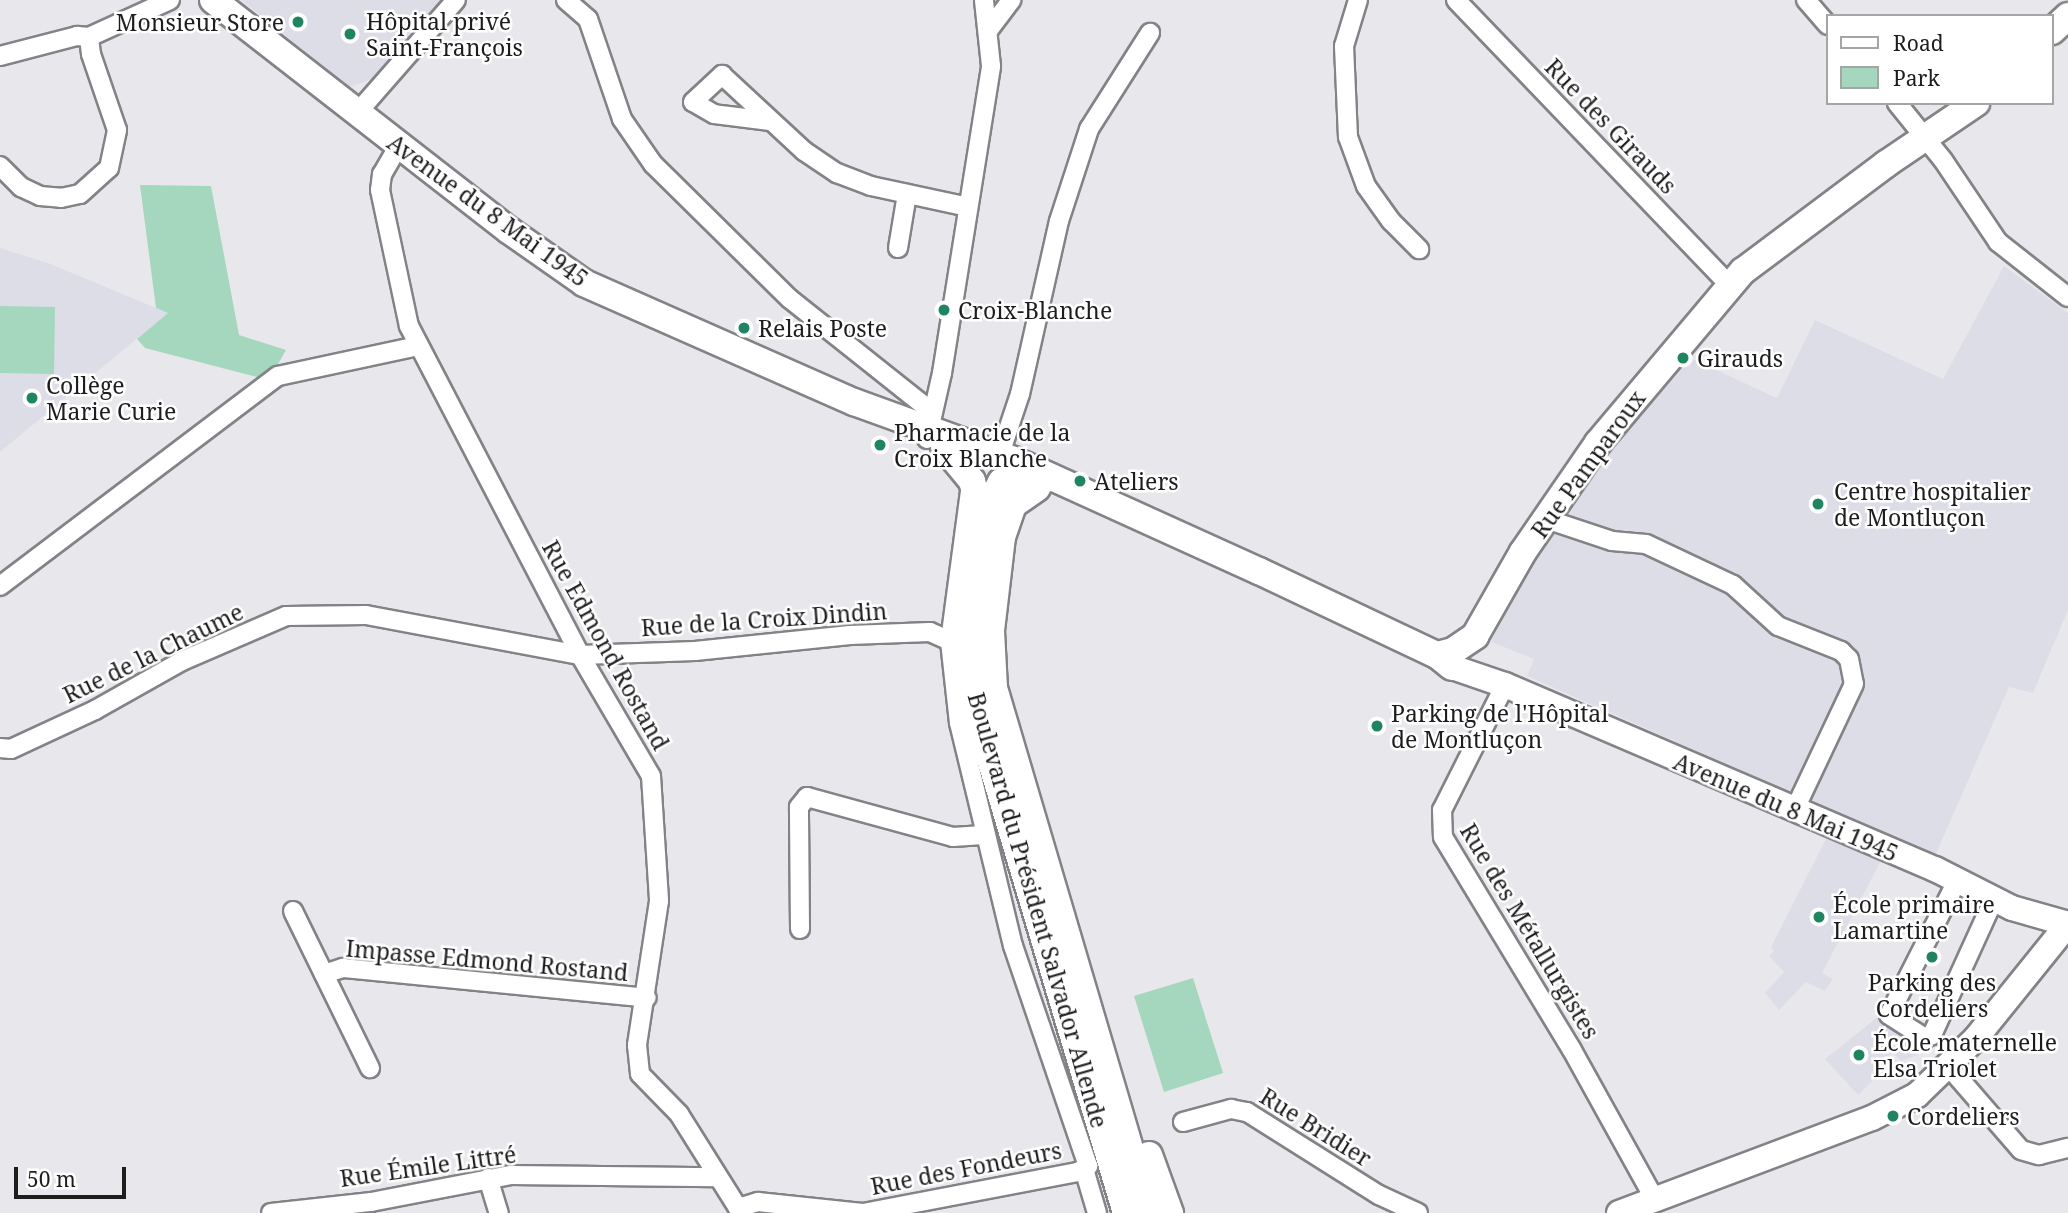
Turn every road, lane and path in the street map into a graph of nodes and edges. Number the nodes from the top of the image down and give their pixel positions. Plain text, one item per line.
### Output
1 (170, 0) edge
2 (213, 0) edge
3 (456, 0) edge
4 (566, 0) edge
5 (984, 0) edge
6 (1011, 0) edge
7 (1358, 0) edge
8 (1456, 0) edge
9 (1806, 0) edge
10 (2068, 16) edge
11 (1826, 23) edge
12 (2054, 30) edge
13 (988, 31) junction
14 (1150, 33) dead end
15 (89, 37) junction
16 (0, 56) edge
17 (1898, 105) edge
18 (1973, 105) edge
19 (357, 113) junction
20 (770, 121) dead end
21 (1923, 139) junction
22 (399, 145) junction
23 (0, 166) edge
24 (907, 194) junction
25 (968, 207) junction
26 (898, 248) dead end
27 (1419, 249) dead end
28 (1736, 279) junction
29 (2068, 296) edge
30 (418, 346) junction
31 (927, 430) junction
32 (996, 472) junction
33 (1037, 488) junction
34 (1546, 519) junction
35 (1002, 537) junction
36 (3, 576) edge
37 (1291, 589) junction
38 (1475, 636) junction
39 (950, 641) junction
40 (580, 655) junction
41 (1448, 658) junction
42 (1481, 670) junction
43 (1505, 685) junction
44 (0, 748) edge
45 (1794, 811) junction
46 (983, 835) junction
47 (1957, 881) junction
48 (1994, 899) junction
49 (293, 911) dead end
50 (2068, 924) edge
51 (800, 929) dead end
52 (324, 974) junction
53 (647, 998) junction
54 (1105, 1062) junction
55 (370, 1068) dead end
56 (1950, 1068) junction
57 (1183, 1122) dead end
58 (2068, 1148) edge
59 (1112, 1165) junction
60 (1085, 1174) junction
61 (718, 1177) junction
62 (488, 1178) junction
63 (1654, 1198) junction
64 (739, 1211) edge
65 (271, 1213) edge
66 (499, 1213) edge
67 (862, 1213) edge
68 (1097, 1213) edge
69 (1114, 1213) edge
70 (1126, 1213) edge
71 (1149, 1213) edge
72 (1170, 1213) edge
73 (1418, 1213) edge
74 (1619, 1213) edge

1 - 15 street
2 - 19 main road, Avenue du 8 Mai 1945
3 - 19 street
4 - 31 street
5 - 13 street
6 - 13 street
7 - 27 street
8 - 28 street, Rue des Girauds
9 - 11 street
10 - 12 main road
13 - 25 street
14 - 32 street
15 - 16 street
15 - 23 street
17 - 21 street
18 - 21 main road, Rue Pamparoux
19 - 22 main road, Avenue du 8 Mai 1945
20 - 24 street
21 - 28 main road, Rue Pamparoux
21 - 29 street
22 - 30 street, Rue Edmond Rostand
22 - 31 main road, Avenue du 8 Mai 1945
24 - 25 street
24 - 26 street
25 - 31 street
28 - 34 main road, Rue Pamparoux
30 - 36 street
30 - 40 street, Rue Edmond Rostand
31 - 32 main road, Boulevard du Président Salvador Allende
31 - 32 main road, Avenue du 8 Mai 1945
32 - 33 main road, Avenue du 8 Mai 1945
32 - 35 main road, Boulevard du Président Salvador Allende
32 - 37 main road, Avenue du 8 Mai 1945
32 - 39 street
32 - 59 main road, Boulevard du Président Salvador Allende
33 - 35 main road, Boulevard du Président Salvador Allende
33 - 37 main road, Avenue du 8 Mai 1945
34 - 38 main road, Rue Pamparoux
34 - 45 street
35 - 54 main road, Boulevard du Président Salvador Allende
37 - 41 main road, Avenue du 8 Mai 1945
38 - 41 main road, Rue Pamparoux
38 - 42 main road
39 - 40 street, Rue de la Croix Dindin
39 - 46 street
40 - 44 street, Rue de la Chaume
40 - 53 street, Rue Edmond Rostand
41 - 42 main road, Avenue du 8 Mai 1945
41 - 43 main road, Avenue du 8 Mai 1945
42 - 43 main road, Avenue du 8 Mai 1945
43 - 45 main road, Avenue du 8 Mai 1945
43 - 63 street, Rue des Métallurgistes
45 - 47 main road, Avenue du 8 Mai 1945
46 - 51 street
46 - 60 street
47 - 48 main road, Avenue du 8 Mai 1945
47 - 48 street
48 - 50 main road, Avenue du 8 Mai 1945
49 - 52 street, Impasse Edmond Rostand
50 - 56 main road
52 - 53 street, Impasse Edmond Rostand
52 - 55 street, Impasse Edmond Rostand
53 - 61 street, Rue Edmond Rostand
54 - 71 main road, Boulevard du Président Salvador Allende
54 - 72 main road
56 - 58 street
56 - 63 main road
57 - 73 street, Rue Bridier
59 - 69 main road
59 - 70 main road, Boulevard du Président Salvador Allende
60 - 67 street, Rue des Fondeurs
60 - 68 street
61 - 62 street, Rue Émile Littré
61 - 64 street, Rue Edmond Rostand
62 - 65 street, Rue Émile Littré
62 - 66 street
63 - 74 main road
64 - 67 street, Rue des Fondeurs

